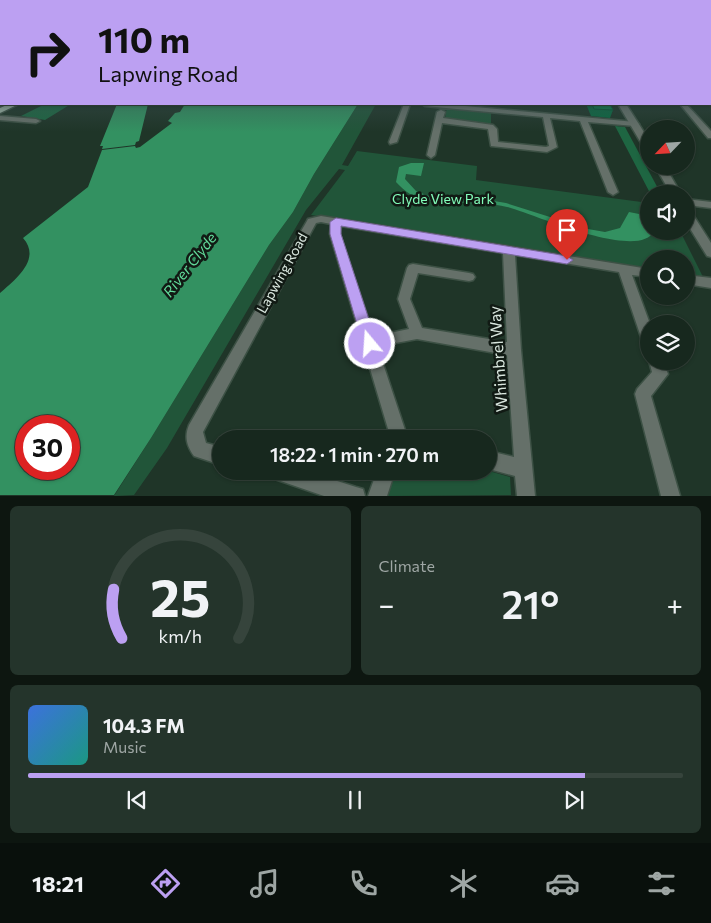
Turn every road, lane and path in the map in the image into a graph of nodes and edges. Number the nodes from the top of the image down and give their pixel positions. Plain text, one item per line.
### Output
1 (13, 105) edge
2 (407, 105) edge
3 (442, 105) edge
4 (623, 105) edge
5 (684, 105) edge
6 (0, 111) edge
7 (546, 115) junction
8 (0, 118) edge
9 (583, 119) junction
10 (439, 120) junction
11 (36, 121) dead end
12 (635, 124) junction
13 (702, 126) junction
14 (711, 126) edge
15 (640, 133) edge
16 (711, 136) edge
17 (393, 142) dead end
18 (431, 155) dead end
19 (613, 192) dead end
20 (695, 203) edge
21 (711, 206) edge
22 (336, 222) junction
23 (695, 227) edge
24 (508, 250) junction
25 (711, 253) edge
26 (624, 269) junction
27 (640, 272) edge
28 (469, 277) dead end
29 (695, 280) edge
30 (711, 283) edge
31 (640, 315) edge
32 (417, 333) junction
33 (386, 339) dead end
34 (514, 350) junction
35 (659, 370) edge
36 (397, 430) edge
37 (212, 453) edge
38 (497, 462) edge
39 (524, 469) junction
40 (304, 480) edge
41 (383, 480) edge
42 (356, 496) edge
43 (377, 496) edge
44 (526, 496) edge
45 (671, 496) edge

1 - 6 main road
2 - 17 street
3 - 7 street
3 - 10 street
4 - 12 street
5 - 13 street
7 - 9 street
7 - 10 street
8 - 11 street
9 - 12 street
9 - 19 street
10 - 18 street
12 - 15 street
13 - 14 street
13 - 16 street
20 - 21 street
22 - 24 street, Lapwing Road
22 - 36 street
22 - 37 street, Lapwing Road
23 - 25 street
24 - 26 street, Lapwing Road
24 - 34 street, Whimbrel Way
26 - 27 street, Lapwing Road
26 - 31 street
28 - 32 street
29 - 30 street
32 - 33 street
32 - 34 street
34 - 39 street, Whimbrel Way
35 - 45 street
38 - 39 street
39 - 44 street, Whimbrel Way
40 - 42 street
41 - 43 street

